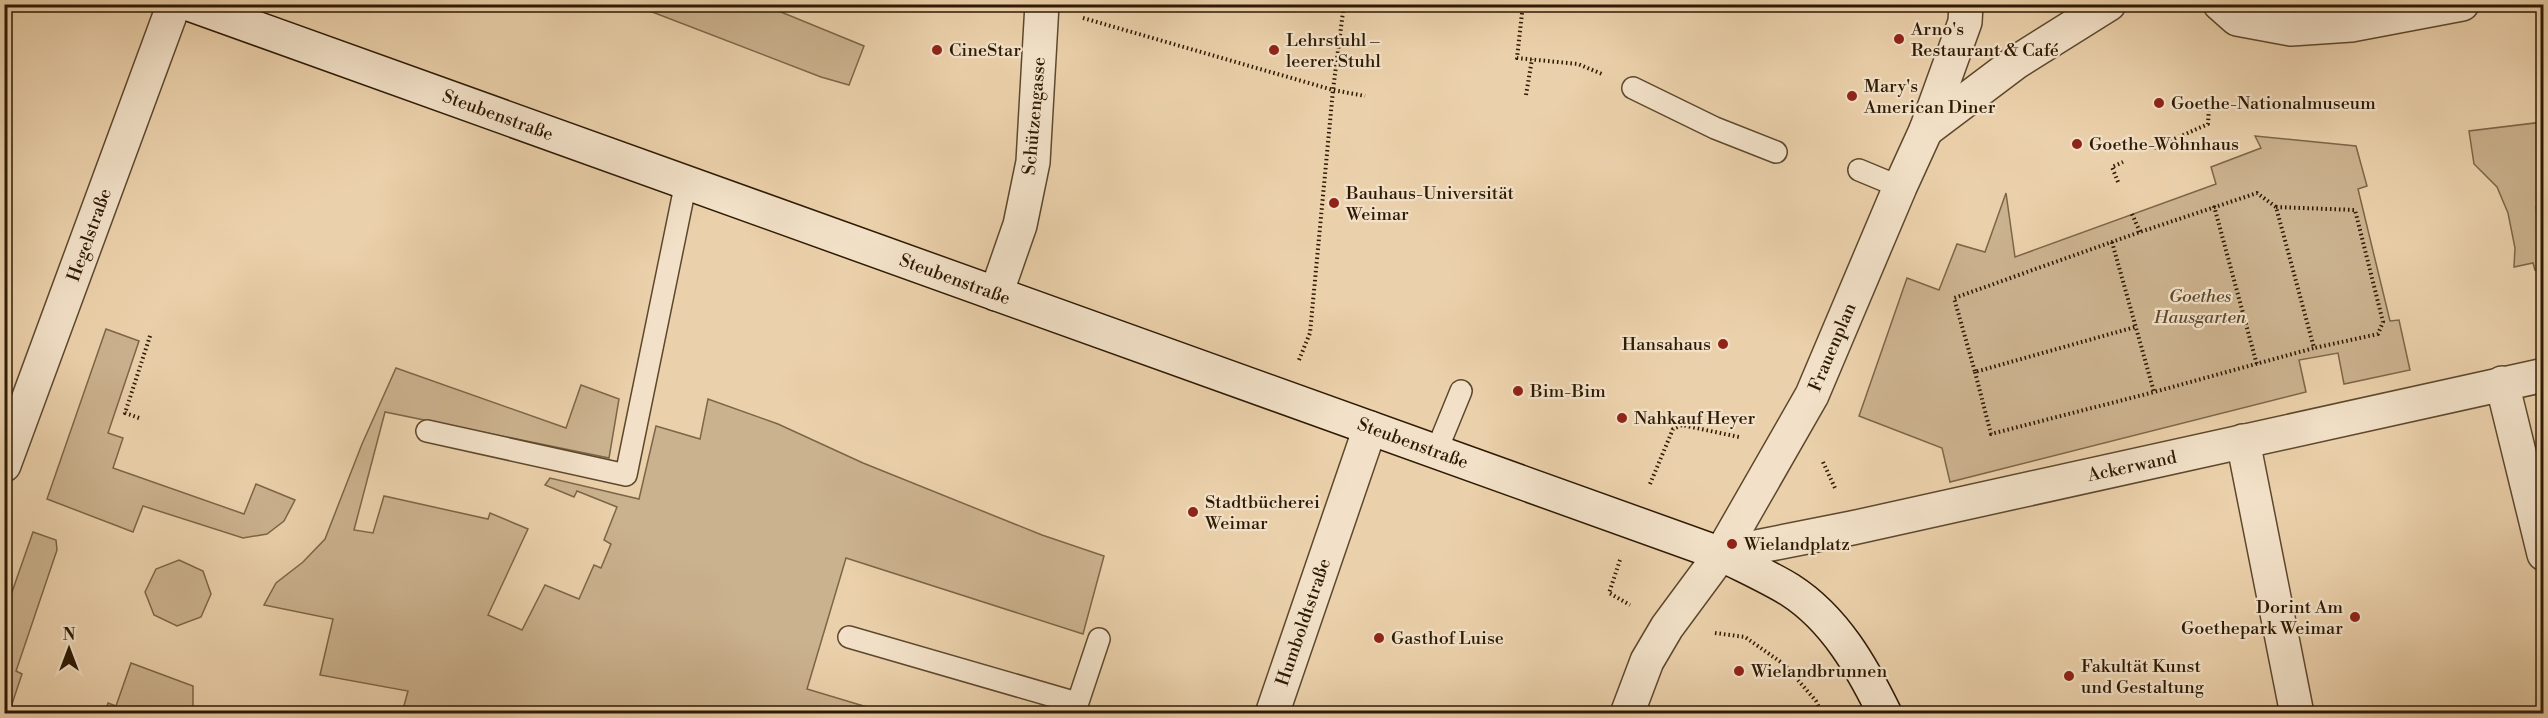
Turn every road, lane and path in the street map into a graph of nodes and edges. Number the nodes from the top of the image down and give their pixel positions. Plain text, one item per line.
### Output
1 (174, 4) edge
2 (189, 4) edge
3 (1344, 4) edge
4 (1523, 4) edge
5 (1966, 4) edge
6 (2109, 4) edge
7 (2220, 4) edge
8 (2462, 4) edge
9 (1042, 5) edge
10 (1532, 59) junction
11 (1578, 64) dead end
12 (1633, 88) dead end
13 (1333, 90) junction
14 (1526, 95) dead end
15 (1365, 96) dead end
16 (2209, 107) dead end
17 (1926, 130) junction
18 (2154, 148) dead end
19 (1776, 152) dead end
20 (2123, 162) dead end
21 (1859, 170) dead end
22 (686, 182) junction
23 (2118, 182) dead end
24 (1900, 187) junction
25 (2214, 206) junction
26 (2276, 207) junction
27 (2132, 214) dead end
28 (2140, 232) junction
29 (2112, 242) junction
30 (996, 294) junction
31 (2135, 327) junction
32 (151, 333) dead end
33 (2314, 348) junction
34 (2257, 365) junction
35 (1975, 372) junction
36 (2544, 375) edge
37 (2502, 383) junction
38 (1461, 391) dead end
39 (2154, 392) junction
40 (1284, 397) junction
41 (139, 418) dead end
42 (1370, 428) junction
43 (427, 431) dead end
44 (2242, 441) junction
45 (1436, 452) junction
46 (4, 465) edge
47 (1721, 554) junction
48 (2544, 554) edge
49 (1667, 627) junction
50 (849, 637) dead end
51 (1099, 639) dead end
52 (1076, 708) edge
53 (1272, 714) edge
54 (1627, 714) edge
55 (1822, 714) edge
56 (1884, 714) edge
57 (2296, 714) edge

1 - 46 street, Hegelstraße
2 - 22 street, Steubenstraße
3 - 13 path
4 - 10 path
5 - 17 street, Frauenplan
6 - 17 street, Frauenplan
7 - 8 street
9 - 13 path
9 - 30 street, Schützengasse
10 - 11 path
10 - 14 path
12 - 19 lane
13 - 15 path
13 - 40 path
16 - 18 path
17 - 24 street, Frauenplan
20 - 23 path
21 - 24 lane
22 - 30 street, Steubenstraße
22 - 43 lane
24 - 47 street, Frauenplan
25 - 26 path
25 - 28 path
25 - 34 path
26 - 33 path
26 - 33 path
27 - 28 path
28 - 29 path
29 - 31 path
29 - 35 path
30 - 40 street, Steubenstraße
31 - 35 path
31 - 39 path
32 - 41 path
33 - 34 path
34 - 39 path
35 - 39 path
36 - 37 street, Ackerwand
37 - 44 street, Ackerwand
37 - 48 street
38 - 45 lane
40 - 42 street, Steubenstraße
42 - 45 street, Steubenstraße
42 - 53 street, Humboldtstraße
44 - 47 street, Ackerwand
44 - 57 street
45 - 47 street, Steubenstraße
47 - 49 street, Frauenplan
47 - 56 street, Steubenstraße
49 - 54 street, Frauenplan
49 - 55 path
50 - 52 lane
51 - 52 lane

